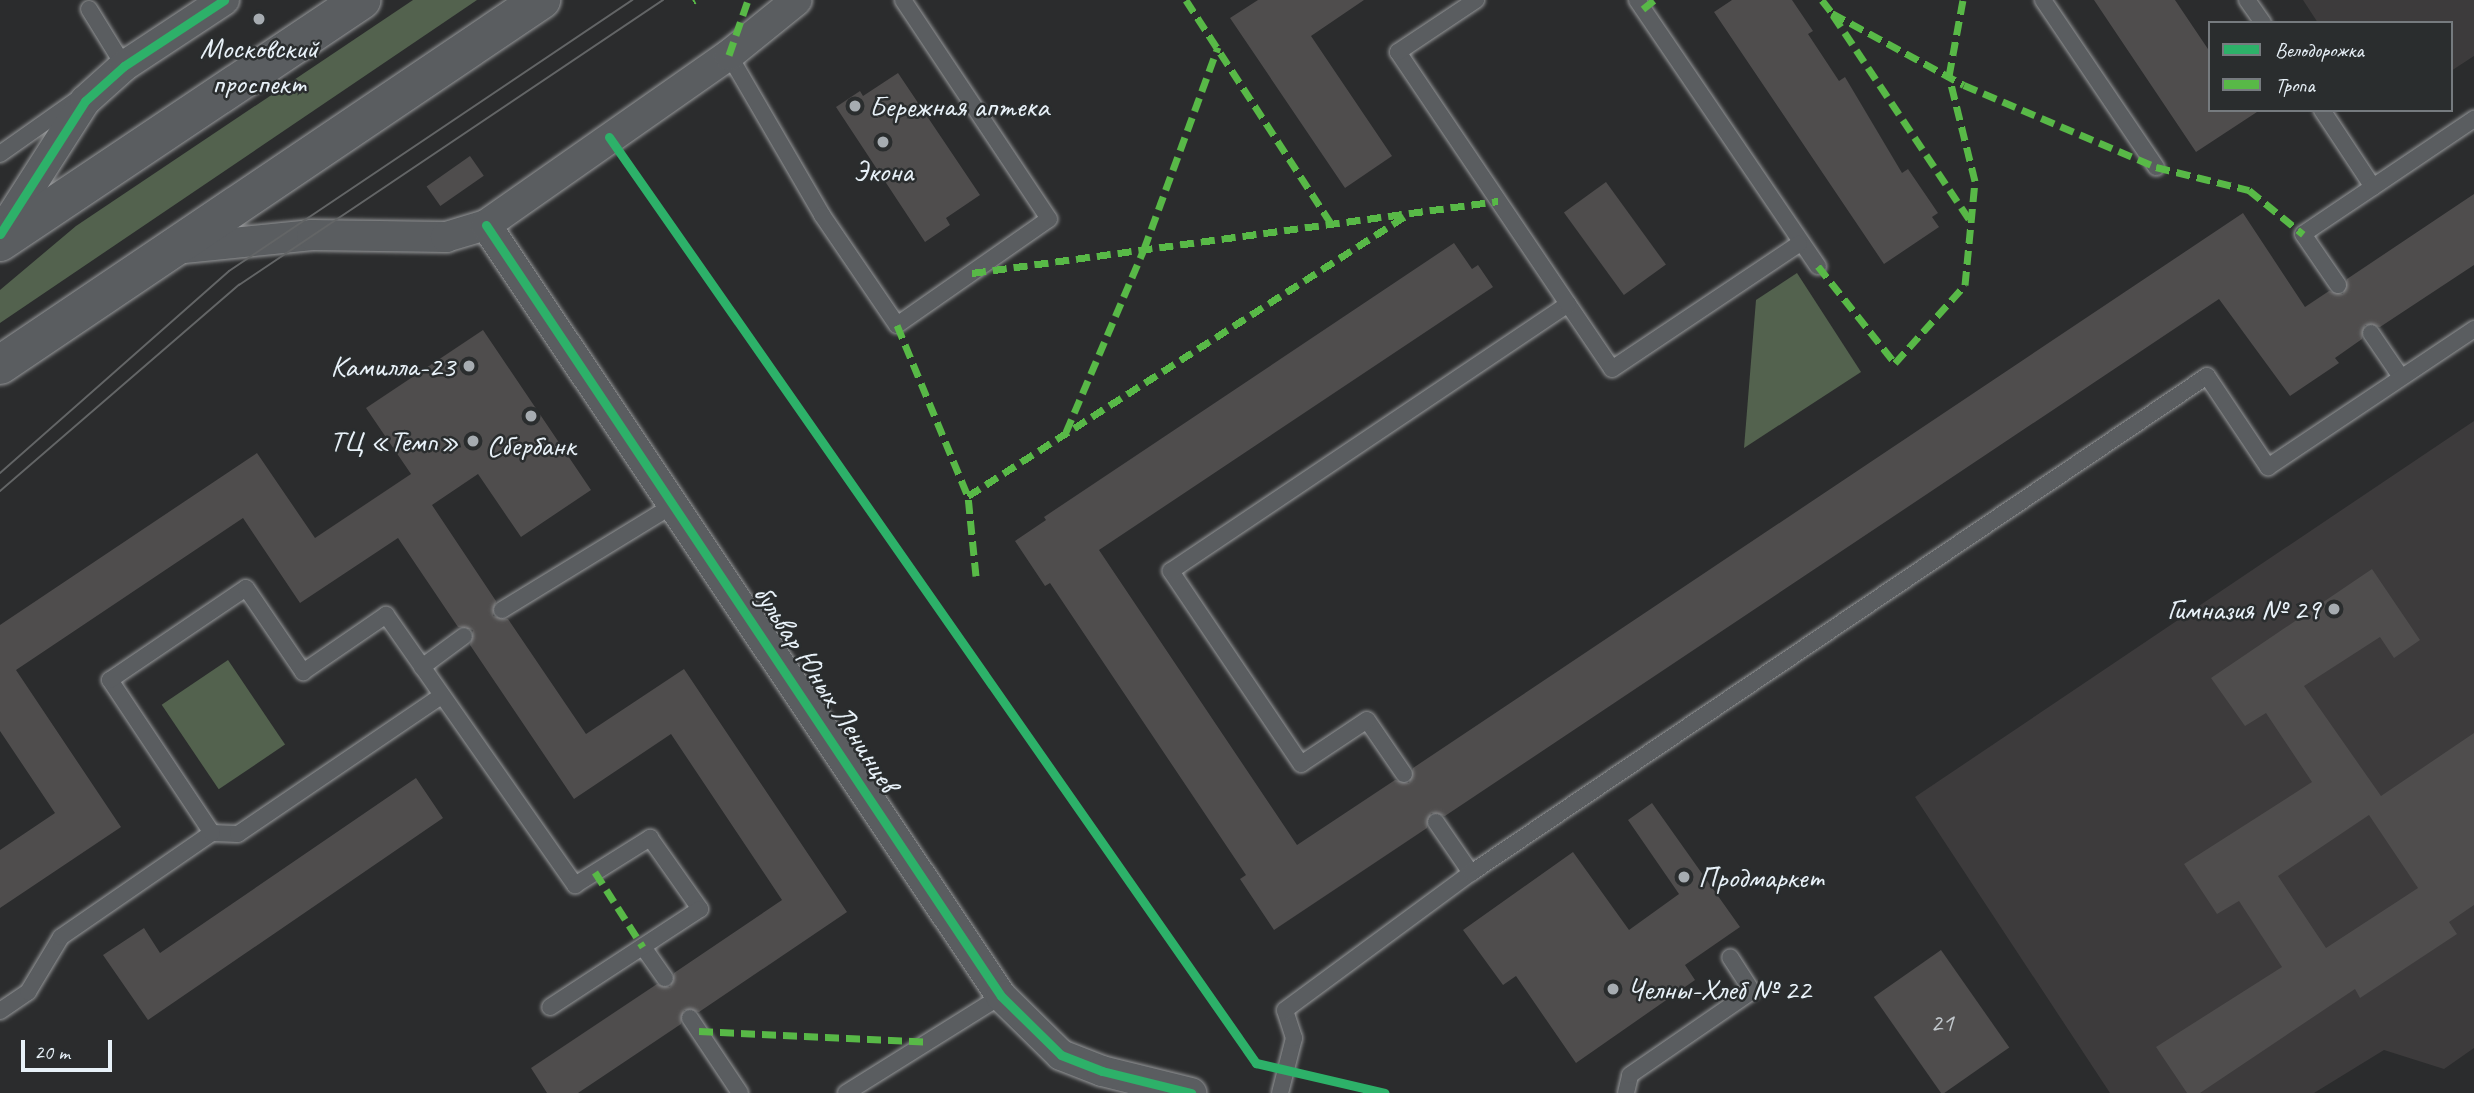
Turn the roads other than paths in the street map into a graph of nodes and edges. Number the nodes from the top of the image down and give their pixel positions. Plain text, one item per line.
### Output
1 (224, 0) edge
2 (362, 0) edge
3 (541, 0) edge
4 (796, 0) edge
5 (903, 0) edge
6 (1476, 0) edge
7 (1637, 0) edge
8 (2043, 0) edge
9 (2247, 0) edge
10 (89, 9) dead end
11 (2262, 21) edge
12 (729, 55) junction
13 (124, 66) junction
14 (2323, 112) edge
15 (2474, 119) edge
16 (0, 154) edge
17 (2156, 167) dead end
18 (2373, 187) junction
19 (486, 225) junction
20 (0, 234) edge
21 (0, 242) edge
22 (1799, 244) junction
23 (173, 249) junction
24 (1818, 266) dead end
25 (2338, 285) dead end
26 (1568, 304) junction
27 (2474, 329) edge
28 (2371, 333) dead end
29 (0, 365) edge
30 (2401, 377) junction
31 (675, 504) junction
32 (502, 610) dead end
33 (464, 636) dead end
34 (422, 667) junction
35 (441, 696) junction
36 (1404, 774) dead end
37 (1436, 822) dead end
38 (212, 833) junction
39 (1471, 873) junction
40 (643, 947) junction
41 (1730, 957) dead end
42 (665, 978) dead end
43 (1000, 996) junction
44 (550, 1007) dead end
45 (0, 1011) edge
46 (690, 1017) dead end
47 (740, 1093) edge
48 (846, 1093) edge
49 (1191, 1093) edge
50 (1280, 1093) edge
51 (1626, 1093) edge

1 - 13 street
2 - 21 main road
3 - 23 main road
4 - 12 street
5 - 12 lane
6 - 26 lane
7 - 22 lane
8 - 17 lane
9 - 11 lane
10 - 13 lane
12 - 19 street
13 - 16 lane
13 - 20 street
14 - 18 lane
15 - 18 lane
18 - 25 lane
19 - 23 street
19 - 31 street, бульвар Юных Ленинцев
22 - 24 lane
22 - 26 lane
23 - 29 main road
26 - 36 lane
27 - 30 lane
28 - 30 lane
30 - 39 lane
31 - 32 lane
31 - 43 street, бульвар Юных Ленинцев
33 - 34 lane
34 - 35 lane
34 - 38 lane
35 - 38 lane
35 - 40 lane
37 - 39 lane
38 - 45 lane
39 - 50 lane
40 - 42 lane
40 - 44 lane
41 - 51 lane
43 - 48 lane
43 - 49 street, бульвар Юных Ленинцев
46 - 47 lane

